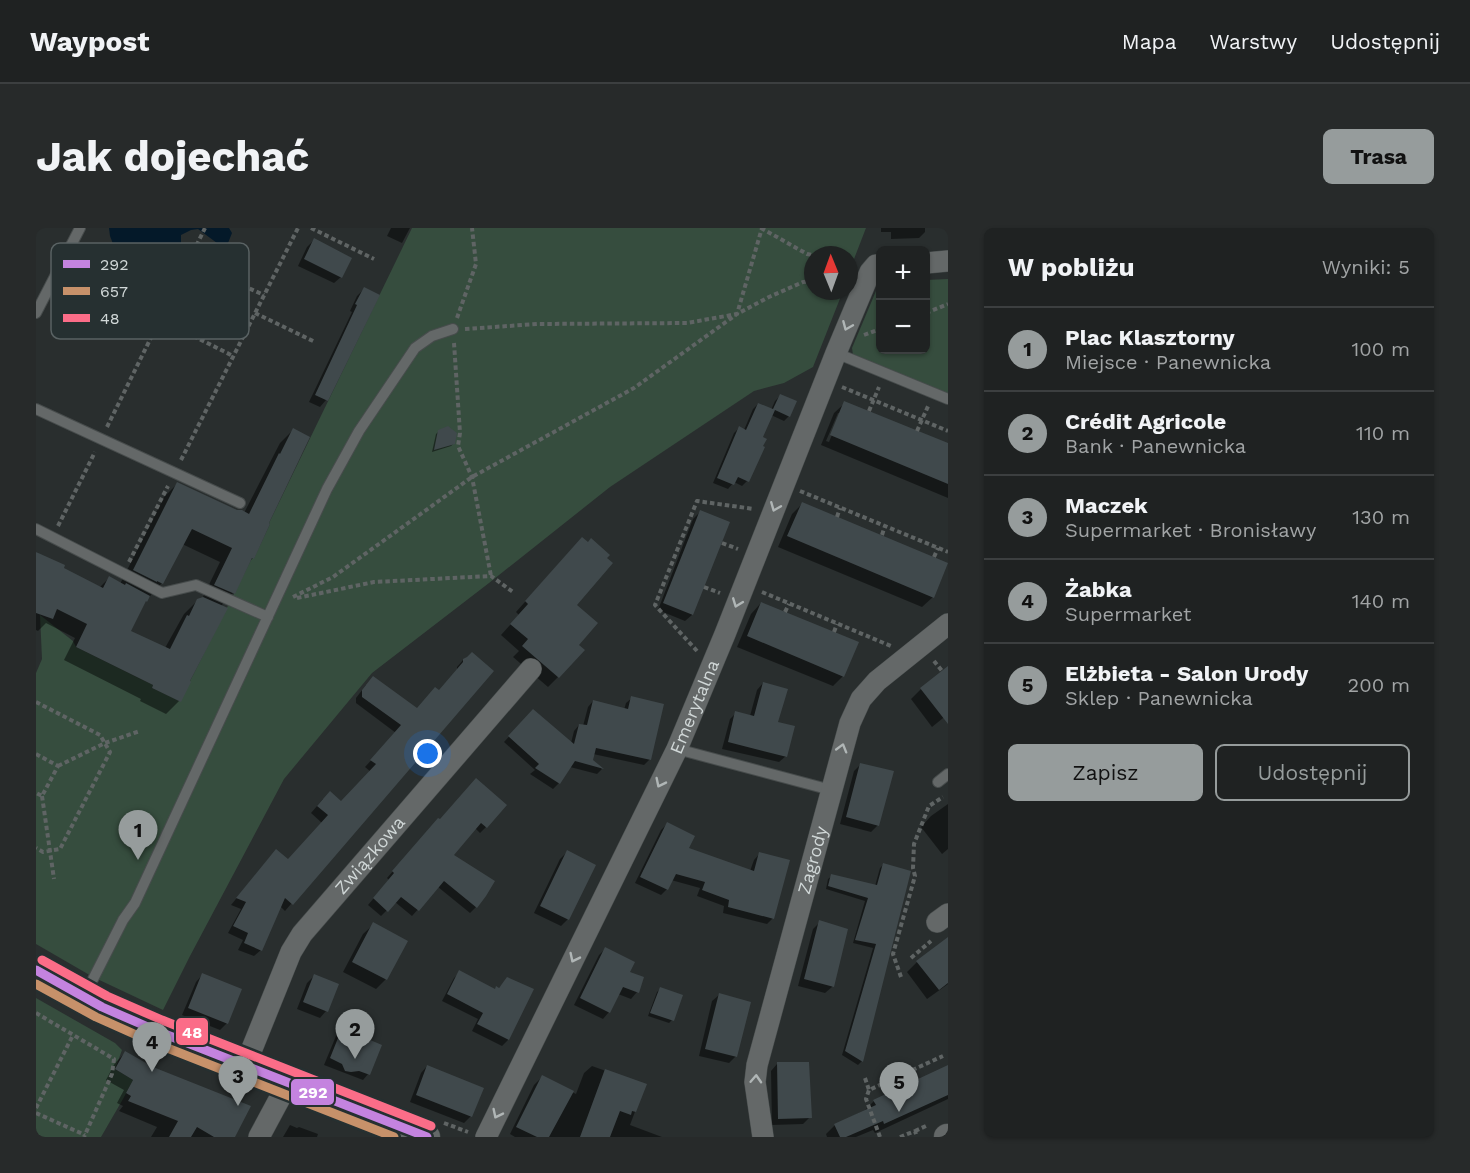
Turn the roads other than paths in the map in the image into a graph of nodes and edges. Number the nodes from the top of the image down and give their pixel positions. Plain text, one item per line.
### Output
1 (80, 228) edge
2 (72, 243) edge
3 (948, 261) edge
4 (930, 262) edge
5 (876, 267) edge
6 (51, 284) edge
7 (36, 313) edge
8 (453, 329) road end
9 (836, 352) junction
10 (948, 399) edge
11 (36, 409) edge
12 (240, 503) dead end
13 (36, 529) edge
14 (268, 616) junction
15 (948, 624) edge
16 (531, 669) dead end
17 (677, 749) junction
18 (948, 774) edge
19 (938, 782) dead end
20 (831, 790) junction
21 (36, 970) edge
22 (83, 997) junction
23 (245, 1066) junction
24 (288, 1083) junction
25 (259, 1137) edge
26 (427, 1137) edge
27 (486, 1137) edge
28 (763, 1137) edge

1 - 2 lane
3 - 4 street
5 -> 9 street, Emerytalna
6 - 7 lane
8 - 14 lane
9 - 10 lane
9 -> 17 street, Emerytalna
11 - 12 lane
13 - 14 lane
14 - 22 lane
20 -> 15 street, Zagrody
16 - 23 street, Związkowa
17 - 20 lane
17 -> 27 street, Emerytalna
18 - 19 lane
28 -> 20 street, Zagrody
21 - 22 street
22 - 23 street
23 - 24 street
24 - 25 street
24 - 26 street

